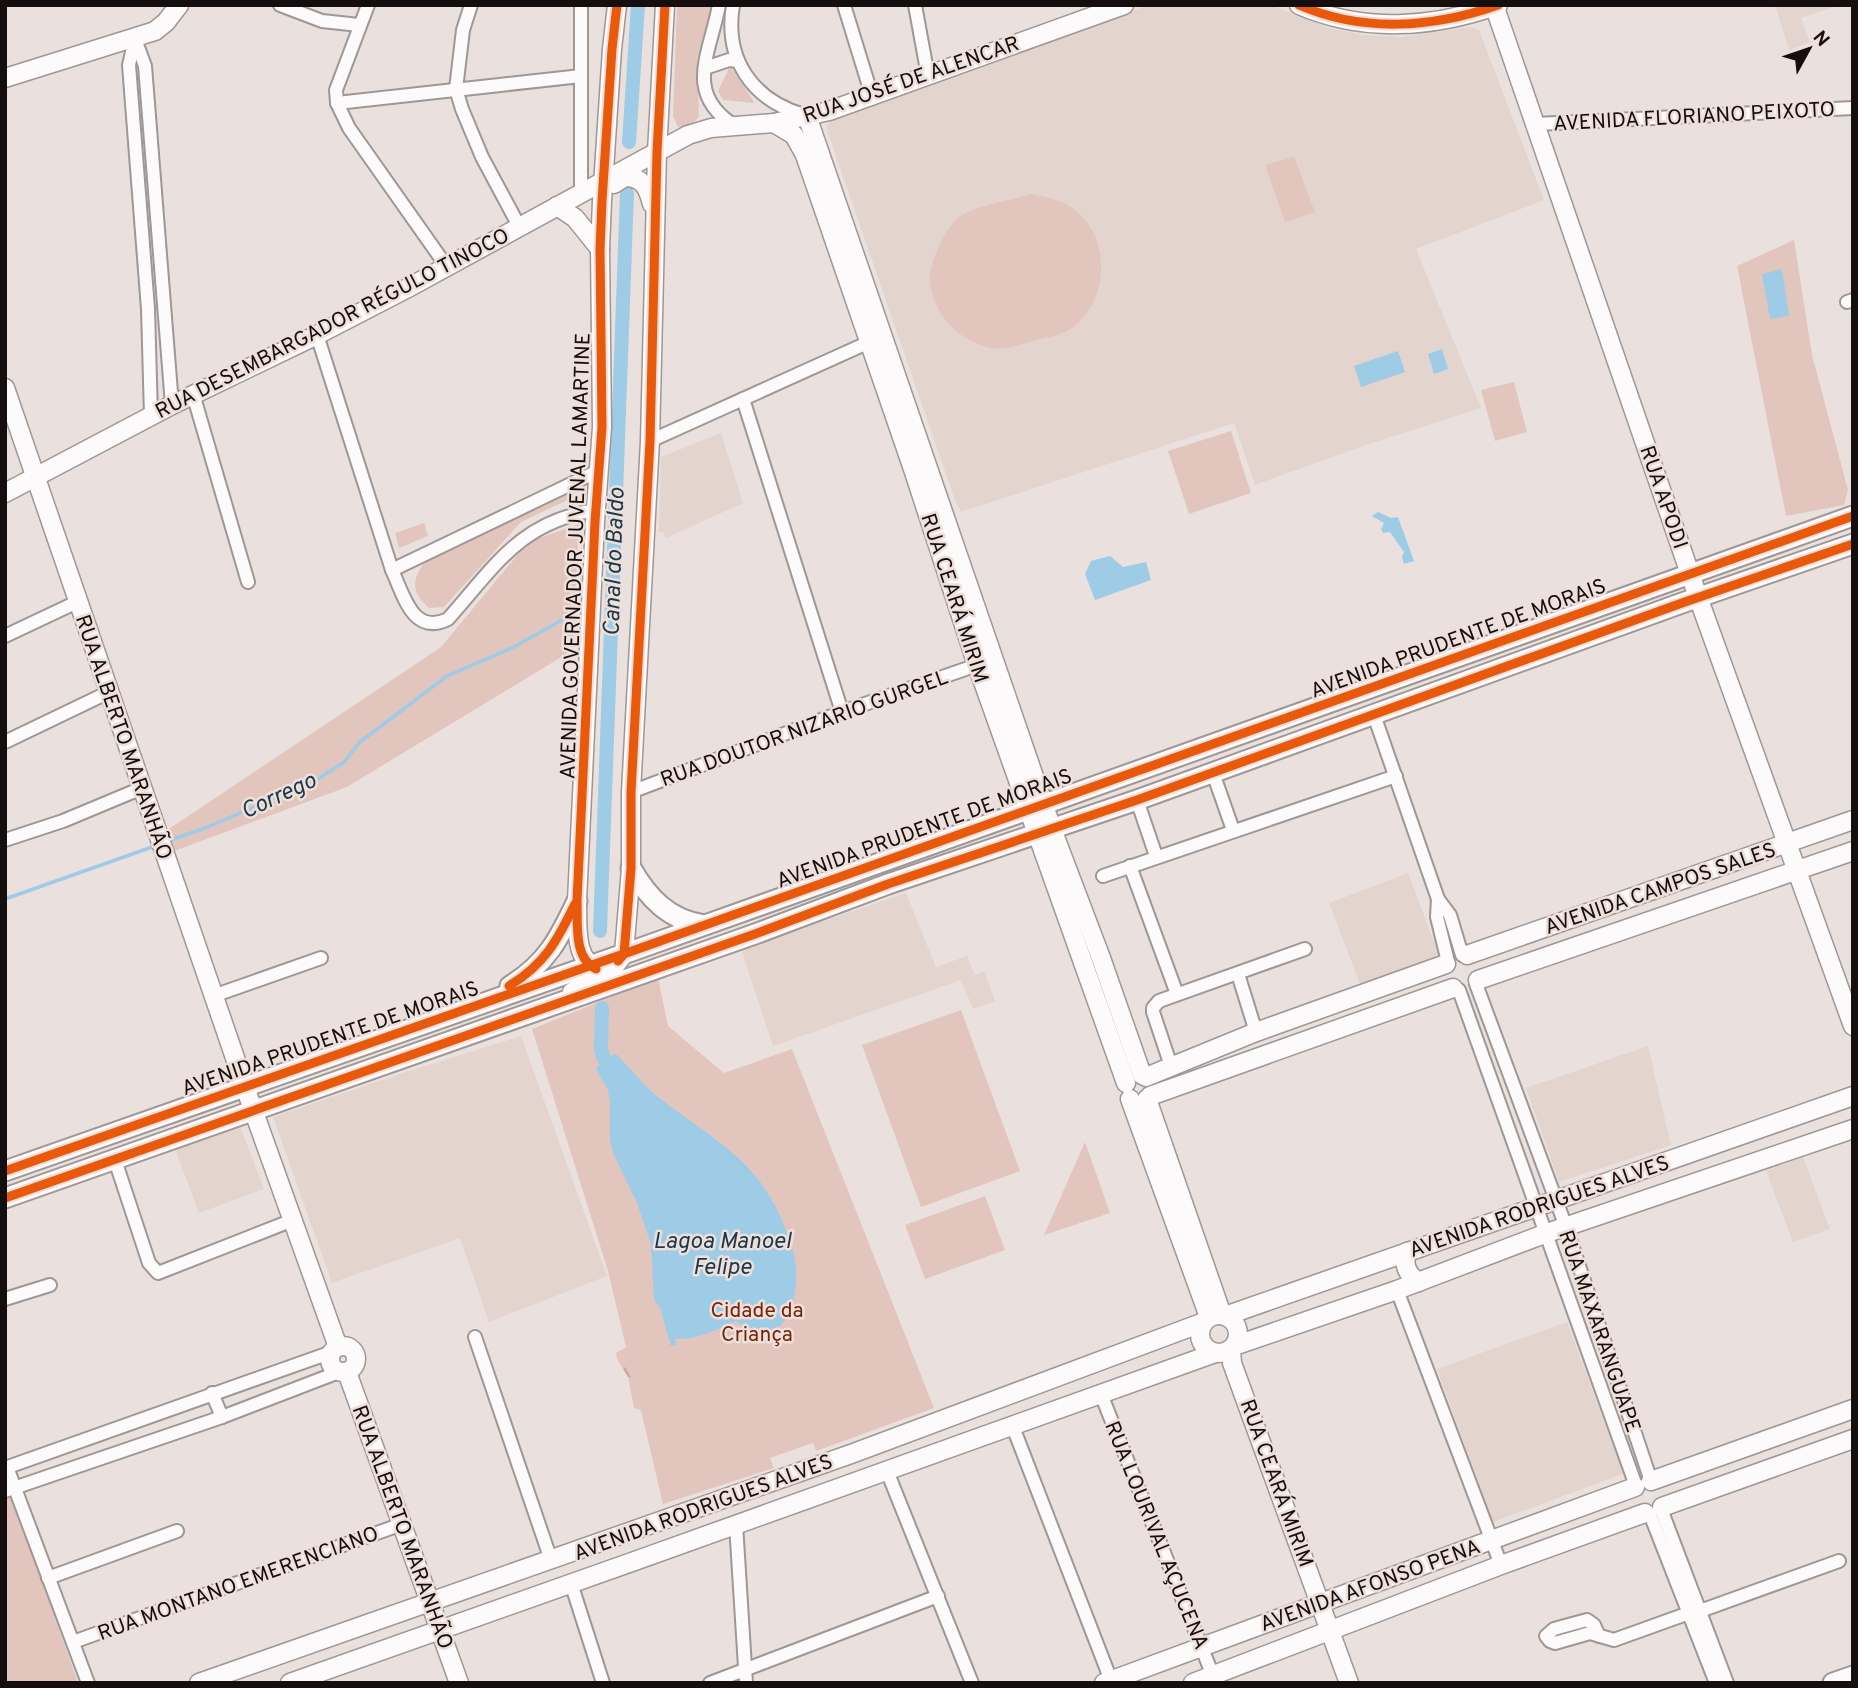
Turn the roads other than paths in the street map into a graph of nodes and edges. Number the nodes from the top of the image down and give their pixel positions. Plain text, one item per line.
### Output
1 (178, 5) edge
2 (280, 5) edge
3 (368, 5) edge
4 (471, 5) edge
5 (581, 5) edge
6 (617, 5) edge
7 (665, 5) edge
8 (719, 5) edge
9 (733, 5) edge
10 (844, 5) edge
11 (915, 5) edge
12 (1124, 5) edge
13 (1299, 5) edge
14 (1495, 6) edge
15 (359, 25) junction
16 (135, 39) junction
17 (738, 61) junction
18 (705, 68) junction
19 (581, 76) junction
20 (928, 76) junction
21 (5, 78) edge
22 (456, 89) junction
23 (872, 96) junction
24 (337, 103) junction
25 (1853, 108) edge
26 (807, 116) junction
27 (774, 123) junction
28 (1536, 124) junction
29 (735, 126) junction
30 (657, 152) junction
31 (153, 158) junction
32 (136, 159) junction
33 (605, 180) junction
34 (581, 192) junction
35 (602, 201) junction
36 (557, 206) junction
37 (655, 221) junction
38 (519, 226) junction
39 (600, 249) junction
40 (447, 267) junction
41 (166, 307) junction
42 (148, 309) junction
43 (317, 335) junction
44 (876, 339) junction
45 (5, 388) edge
46 (192, 394) junction
47 (743, 399) junction
48 (172, 405) junction
49 (151, 416) junction
50 (650, 441) junction
51 (598, 471) junction
52 (35, 478) junction
53 (5, 493) edge
54 (596, 510) junction
55 (1853, 516) edge
56 (1853, 544) edge
57 (392, 570) junction
58 (1690, 573) junction
59 (248, 582) dead end
60 (1699, 597) junction
61 (77, 602) junction
62 (5, 636) edge
63 (1453, 659) junction
64 (977, 665) junction
65 (1462, 683) junction
66 (108, 692) junction
67 (842, 712) junction
68 (1374, 715) junction
69 (1274, 723) junction
70 (5, 742) edge
71 (1283, 748) junction
72 (1213, 773) junction
73 (1396, 776) junction
74 (142, 788) junction
75 (631, 792) junction
76 (1137, 800) junction
77 (1036, 807) junction
78 (1853, 820) edge
79 (1233, 830) junction
80 (1045, 832) junction
81 (942, 839) junction
82 (5, 840) edge
83 (1786, 844) junction
84 (1853, 851) edge
85 (1156, 856) junction
86 (1130, 866) junction
87 (631, 868) junction
88 (1796, 870) junction
89 (1103, 876) dead end
90 (888, 884) junction
91 (577, 901) junction
92 (1616, 903) junction
93 (705, 925) junction
94 (1626, 929) junction
95 (1306, 949) dead end
96 (624, 954) junction
97 (321, 958) dead end
98 (1456, 959) junction
99 (596, 969) junction
100 (643, 973) junction
101 (1238, 974) junction
102 (1467, 986) junction
103 (1177, 994) junction
104 (213, 996) junction
105 (476, 1005) junction
106 (534, 1011) junction
107 (1853, 1026) edge
108 (1256, 1032) junction
109 (1171, 1066) junction
110 (245, 1087) junction
111 (1140, 1088) junction
112 (1853, 1096) edge
113 (253, 1111) junction
114 (1763, 1127) junction
115 (1853, 1129) edge
116 (1774, 1156) junction
117 (1679, 1157) junction
118 (115, 1160) junction
119 (5, 1171) edge
120 (1689, 1185) junction
121 (5, 1198) edge
122 (1555, 1200) junction
123 (1537, 1207) junction
124 (293, 1220) junction
125 (1566, 1227) junction
126 (1547, 1233) junction
127 (1407, 1252) junction
128 (1384, 1260) junction
129 (1419, 1282) junction
130 (50, 1285) dead end
131 (1397, 1290) junction
132 (5, 1299) edge
133 (1215, 1317) junction
134 (475, 1337) dead end
135 (335, 1349) junction
136 (1227, 1353) junction
137 (1080, 1369) junction
138 (343, 1372) junction
139 (212, 1393) junction
140 (1095, 1395) junction
141 (1853, 1409) edge
142 (222, 1418) junction
143 (1013, 1427) junction
144 (111, 1429) junction
145 (1853, 1439) edge
146 (118, 1451) junction
147 (851, 1454) junction
148 (6, 1467) edge
149 (887, 1471) junction
150 (862, 1479) junction
151 (1643, 1483) junction
152 (10, 1489) edge
153 (703, 1507) junction
154 (1654, 1511) junction
155 (402, 1524) junction
156 (736, 1524) junction
157 (177, 1531) dead end
158 (710, 1533) junction
159 (1492, 1540) junction
160 (549, 1553) junction
161 (569, 1554) junction
162 (1839, 1560) dead end
163 (1501, 1565) junction
164 (511, 1574) junction
165 (48, 1578) junction
166 (574, 1581) junction
167 (938, 1596) junction
168 (524, 1600) junction
169 (430, 1602) junction
170 (1321, 1604) junction
171 (1695, 1612) junction
172 (440, 1630) junction
173 (1331, 1631) junction
174 (1599, 1636) dead end
175 (73, 1643) junction
176 (1201, 1646) junction
177 (1213, 1676) junction
178 (1853, 1676) edge
179 (745, 1677) edge
180 (225, 1679) edge
181 (1109, 1682) edge
182 (88, 1683) edge
183 (199, 1683) edge
184 (290, 1683) edge
185 (459, 1683) edge
186 (603, 1683) edge
187 (710, 1683) edge
188 (972, 1683) edge
189 (1194, 1683) edge
190 (1349, 1683) edge
191 (1716, 1683) edge
192 (1727, 1683) edge
193 (1833, 1683) edge

1 - 16 main road
2 - 15 street
3 - 15 street
4 - 22 street
5 - 19 street
6 - 33 main road, AVENIDA GOVERNADOR JUVENAL LAMARTINE
7 - 30 main road
8 - 18 street
9 - 17 street
10 - 23 street
11 - 20 street
12 - 20 main road, RUA JOSÉ DE ALENCAR
13 - 14 main road
14 - 28 main road, RUA APODI
15 - 24 street
16 - 21 main road
16 - 31 street
16 - 32 street
17 - 18 street
17 - 26 street
18 - 29 street
19 - 22 street
19 - 34 street
20 - 23 main road, RUA JOSÉ DE ALENCAR
22 - 24 street
22 - 38 street
23 - 26 main road, RUA JOSÉ DE ALENCAR
24 - 40 street
25 - 28 street, AVENIDA FLORIANO PEIXOTO
26 - 27 main road, RUA JOSÉ DE ALENCAR
26 - 44 main road, RUA CEARÁ MIRIM
27 - 29 main road, RUA JOSÉ DE ALENCAR
27 - 44 main road, RUA CEARÁ MIRIM
28 - 58 main road, RUA APODI
29 - 30 main road, RUA JOSÉ DE ALENCAR
30 - 33 main road, RUA DESEMBARGADOR RÉGULO TINOCO
30 - 37 main road
31 - 32 street
31 - 41 street
32 - 42 street
33 - 34 main road, RUA DESEMBARGADOR RÉGULO TINOCO
33 - 35 main road, AVENIDA GOVERNADOR JUVENAL LAMARTINE
34 - 36 main road, RUA DESEMBARGADOR RÉGULO TINOCO
35 - 37 main road
35 - 39 main road, AVENIDA GOVERNADOR JUVENAL LAMARTINE
36 - 38 main road, RUA DESEMBARGADOR RÉGULO TINOCO
36 - 39 main road
37 - 50 main road
38 - 40 main road, RUA DESEMBARGADOR RÉGULO TINOCO
39 - 51 main road, AVENIDA GOVERNADOR JUVENAL LAMARTINE
40 - 43 main road, RUA DESEMBARGADOR RÉGULO TINOCO
41 - 42 street
41 - 48 street
42 - 49 street
43 - 46 main road, RUA DESEMBARGADOR RÉGULO TINOCO
43 - 57 street
44 - 47 street
44 - 64 main road, RUA CEARÁ MIRIM
44 - 77 main road, RUA CEARÁ MIRIM
45 - 52 main road, RUA ALBERTO MARANHÃO
46 - 48 main road, RUA DESEMBARGADOR RÉGULO TINOCO
46 - 59 street
47 - 50 street
47 - 67 street
48 - 49 main road, RUA DESEMBARGADOR RÉGULO TINOCO
49 - 52 main road, RUA DESEMBARGADOR RÉGULO TINOCO
50 - 75 main road
51 - 54 main road, AVENIDA GOVERNADOR JUVENAL LAMARTINE
51 - 57 street
52 - 53 main road, RUA DESEMBARGADOR RÉGULO TINOCO
52 - 61 main road, RUA ALBERTO MARANHÃO
54 - 57 street
54 - 91 main road, AVENIDA GOVERNADOR JUVENAL LAMARTINE
55 - 58 main road, AVENIDA PRUDENTE DE MORAIS
56 - 60 main road, AVENIDA PRUDENTE DE MORAIS
58 - 60 main road, RUA APODI
58 - 63 main road, AVENIDA PRUDENTE DE MORAIS
60 - 65 main road, AVENIDA PRUDENTE DE MORAIS
60 - 83 main road, RUA APODI
61 - 62 street
61 - 66 main road, RUA ALBERTO MARANHÃO
63 - 65 main road
63 - 69 main road, AVENIDA PRUDENTE DE MORAIS
64 - 67 street, RUA DOUTOR NIZARIO GURGEL
64 - 77 main road, RUA CEARÁ MIRIM
65 - 68 main road, AVENIDA PRUDENTE DE MORAIS
66 - 70 street
66 - 74 main road, RUA ALBERTO MARANHÃO
67 - 75 street, RUA DOUTOR NIZARIO GURGEL
68 - 71 main road, AVENIDA PRUDENTE DE MORAIS
68 - 73 street
69 - 71 main road
69 - 77 main road, AVENIDA PRUDENTE DE MORAIS
71 - 72 main road, AVENIDA PRUDENTE DE MORAIS
72 - 76 main road, AVENIDA PRUDENTE DE MORAIS
72 - 79 street
73 - 79 street
73 - 98 street
74 - 82 street
74 - 104 main road, RUA ALBERTO MARANHÃO
75 - 87 main road
76 - 80 main road, AVENIDA PRUDENTE DE MORAIS
76 - 85 street
77 - 80 main road, RUA CEARÁ MIRIM
77 - 81 main road, AVENIDA PRUDENTE DE MORAIS
78 - 83 main road, AVENIDA CAMPOS SALES
79 - 85 street
80 - 90 main road, AVENIDA PRUDENTE DE MORAIS
80 - 111 main road, RUA CEARÁ MIRIM
81 - 90 main road
81 - 93 main road, AVENIDA PRUDENTE DE MORAIS
83 - 88 main road, RUA APODI
83 - 92 main road, AVENIDA CAMPOS SALES
84 - 88 main road, AVENIDA CAMPOS SALES
85 - 86 street
86 - 89 street
86 - 103 street
87 - 93 main road
87 - 96 main road
88 - 94 main road, AVENIDA CAMPOS SALES
88 - 107 main road, RUA APODI
90 - 100 main road, AVENIDA PRUDENTE DE MORAIS
91 - 99 main road, AVENIDA GOVERNADOR JUVENAL LAMARTINE
91 - 105 main road
92 - 94 main road
92 - 98 main road, AVENIDA CAMPOS SALES
93 - 96 main road, AVENIDA PRUDENTE DE MORAIS
94 - 102 main road, AVENIDA CAMPOS SALES
95 - 101 street
96 - 99 main road, AVENIDA PRUDENTE DE MORAIS
97 - 104 street
98 - 102 main road
98 - 102 main road
98 - 108 main road, AVENIDA CAMPOS SALES
99 - 100 main road
99 - 105 main road, AVENIDA PRUDENTE DE MORAIS
99 - 106 main road
100 - 106 main road, AVENIDA PRUDENTE DE MORAIS
101 - 103 street
101 - 108 street
102 - 111 main road, AVENIDA CAMPOS SALES
102 - 122 street, RUA MAXARANGUAPE
102 - 123 street, RUA MAXARANGUAPE
103 - 109 street
104 - 110 main road, RUA ALBERTO MARANHÃO
105 - 110 main road, AVENIDA PRUDENTE DE MORAIS
106 - 113 main road, AVENIDA PRUDENTE DE MORAIS
108 - 109 main road, AVENIDA CAMPOS SALES
109 - 111 main road, AVENIDA CAMPOS SALES
110 - 113 main road, RUA ALBERTO MARANHÃO
110 - 119 main road, AVENIDA PRUDENTE DE MORAIS
111 - 133 main road, RUA CEARÁ MIRIM
112 - 114 main road, AVENIDA RODRIGUES ALVES
113 - 118 main road, AVENIDA PRUDENTE DE MORAIS
113 - 124 main road, RUA ALBERTO MARANHÃO
114 - 116 main road
114 - 117 main road, AVENIDA RODRIGUES ALVES
115 - 116 main road, AVENIDA RODRIGUES ALVES
116 - 120 main road, AVENIDA RODRIGUES ALVES
117 - 120 main road
117 - 122 main road, AVENIDA RODRIGUES ALVES
118 - 121 main road, AVENIDA PRUDENTE DE MORAIS
118 - 124 street
120 - 125 main road, AVENIDA RODRIGUES ALVES
122 - 123 main road, AVENIDA RODRIGUES ALVES
122 - 125 street, RUA MAXARANGUAPE
123 - 126 street, RUA MAXARANGUAPE
123 - 127 main road, AVENIDA RODRIGUES ALVES
124 - 135 main road, RUA ALBERTO MARANHÃO
125 - 126 main road, AVENIDA RODRIGUES ALVES
125 - 151 street, RUA MAXARANGUAPE
126 - 129 main road, AVENIDA RODRIGUES ALVES
126 - 151 street, RUA MAXARANGUAPE
127 - 128 main road, AVENIDA RODRIGUES ALVES
127 - 129 main road
128 - 131 main road
128 - 133 main road, AVENIDA RODRIGUES ALVES
129 - 131 main road, AVENIDA RODRIGUES ALVES
130 - 132 street
131 - 136 main road, AVENIDA RODRIGUES ALVES
131 - 159 street
133 - 136 main road
133 - 136 main road
133 - 137 main road, AVENIDA RODRIGUES ALVES
134 - 160 street
135 - 138 main road, RUA ALBERTO MARANHÃO
135 - 139 street
136 - 140 main road, AVENIDA RODRIGUES ALVES
136 - 170 main road, RUA CEARÁ MIRIM
137 - 140 main road
137 - 147 main road, AVENIDA RODRIGUES ALVES
138 - 142 street
138 - 155 main road, RUA ALBERTO MARANHÃO
139 - 142 street
139 - 144 street
140 - 143 main road, AVENIDA RODRIGUES ALVES
140 - 176 street, RUA LOURIVAL AÇUCENA
141 - 151 main road, AVENIDA AFONSO PENA
142 - 146 street
143 - 149 main road, AVENIDA RODRIGUES ALVES
143 - 181 street
144 - 146 street
144 - 148 street
145 - 154 main road, AVENIDA AFONSO PENA
146 - 152 street
147 - 150 main road
147 - 153 main road, AVENIDA RODRIGUES ALVES
148 - 152 street
149 - 150 main road, AVENIDA RODRIGUES ALVES
149 - 167 street
150 - 156 main road, AVENIDA RODRIGUES ALVES
151 - 154 main road
151 - 154 main road
151 - 159 main road, AVENIDA AFONSO PENA
152 - 165 street
153 - 158 main road
153 - 161 main road, AVENIDA RODRIGUES ALVES
154 - 163 main road, AVENIDA AFONSO PENA
154 - 171 street
155 - 169 main road, RUA ALBERTO MARANHÃO
155 - 175 street, RUA MONTANO EMERENCIANO
156 - 158 main road, AVENIDA RODRIGUES ALVES
156 - 179 street
157 - 165 street
158 - 166 main road, AVENIDA RODRIGUES ALVES
159 - 163 street
159 - 170 main road, AVENIDA AFONSO PENA
160 - 161 main road, AVENIDA RODRIGUES ALVES
160 - 164 main road, AVENIDA RODRIGUES ALVES
161 - 166 main road
162 - 171 street
163 - 173 main road, AVENIDA AFONSO PENA
164 - 168 main road
164 - 169 main road, AVENIDA RODRIGUES ALVES
165 - 175 street
166 - 168 main road, AVENIDA RODRIGUES ALVES
166 - 186 street
167 - 179 street
167 - 188 street
168 - 172 main road, AVENIDA RODRIGUES ALVES
169 - 172 main road, RUA ALBERTO MARANHÃO
169 - 180 main road, AVENIDA RODRIGUES ALVES
170 - 173 main road, RUA CEARÁ MIRIM
170 - 176 main road, AVENIDA AFONSO PENA
171 - 174 street
171 - 191 street
171 - 192 street
172 - 184 main road, AVENIDA RODRIGUES ALVES
172 - 185 main road, RUA ALBERTO MARANHÃO
173 - 177 main road, AVENIDA AFONSO PENA
173 - 190 main road, RUA CEARÁ MIRIM
175 - 182 street
176 - 177 street, RUA LOURIVAL AÇUCENA
176 - 181 main road, AVENIDA AFONSO PENA
177 - 189 main road, AVENIDA AFONSO PENA
178 - 193 main road
179 - 187 street
180 - 183 main road, AVENIDA RODRIGUES ALVES

